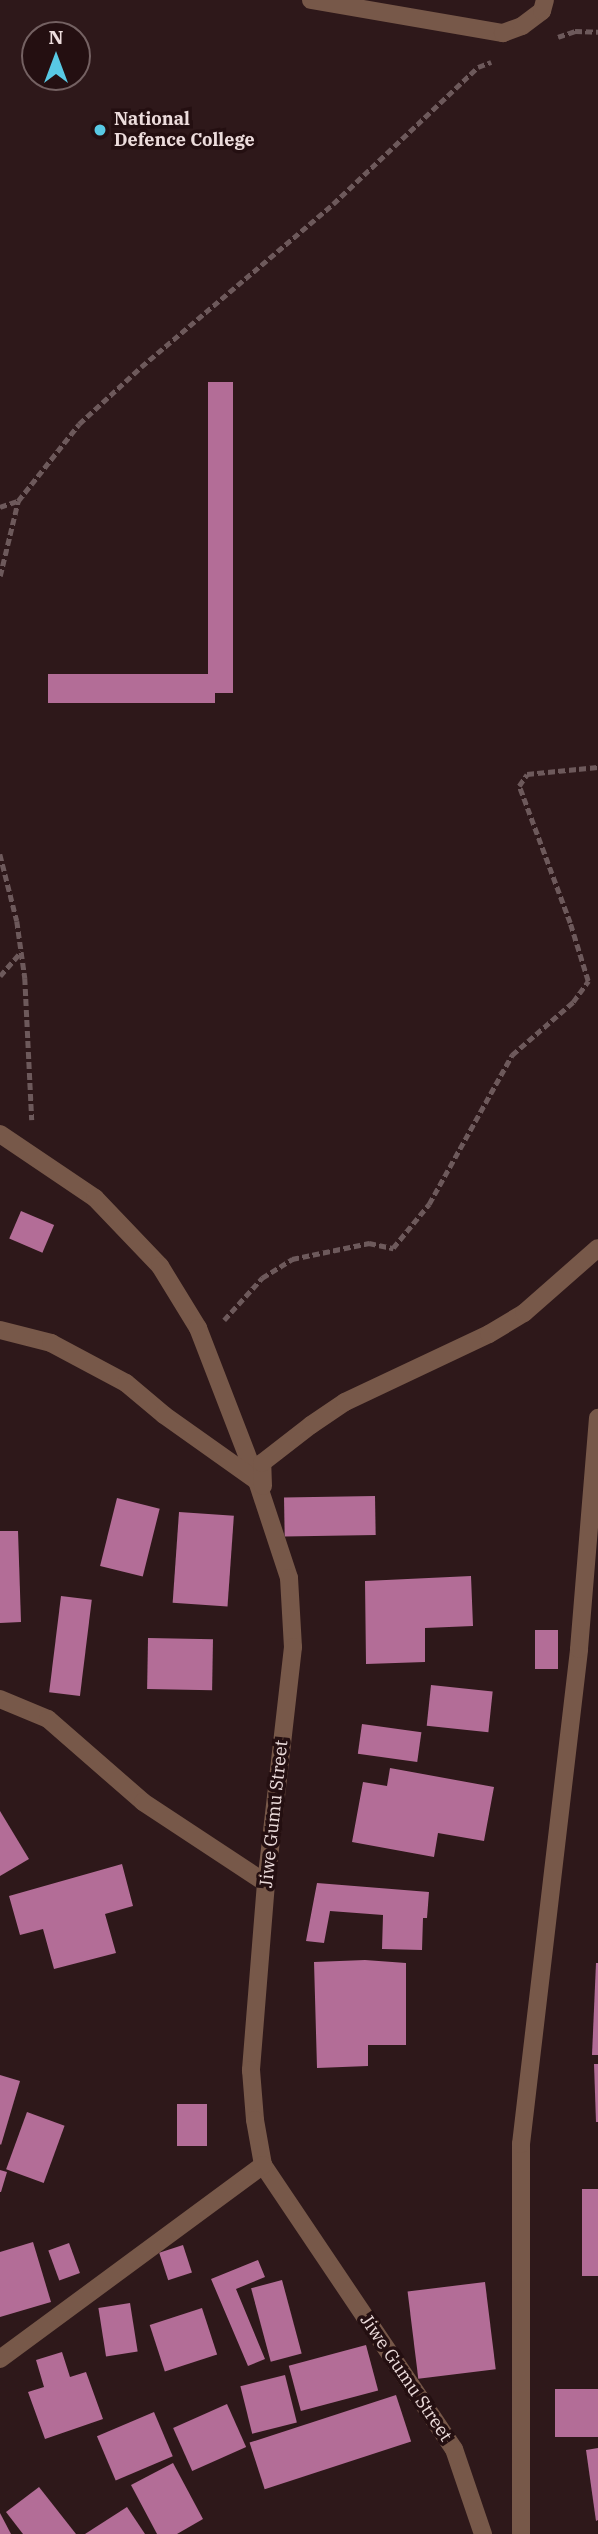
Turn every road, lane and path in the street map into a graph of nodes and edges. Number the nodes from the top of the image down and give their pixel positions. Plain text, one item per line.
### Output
1 (311, 0) edge
2 (545, 0) edge
3 (598, 32) edge
4 (551, 40) dead end
5 (503, 58) dead end
6 (18, 501) junction
7 (0, 507) edge
8 (0, 576) edge
9 (598, 767) edge
10 (0, 854) edge
11 (22, 951) junction
12 (0, 976) edge
13 (0, 1134) edge
14 (34, 1154) junction
15 (598, 1248) edge
16 (198, 1328) junction
17 (0, 1330) edge
18 (598, 1418) edge
19 (257, 1481) junction
20 (263, 1500) junction
21 (0, 1699) edge
22 (266, 1883) junction
23 (263, 2165) junction
24 (0, 2358) edge
25 (483, 2534) edge
26 (521, 2534) edge

1 - 2 street
3 - 4 path
5 - 6 path
6 - 7 path
6 - 8 path
9 - 16 path
10 - 11 path
11 - 12 path
11 - 14 path
13 - 14 street, Jiwe Gumu Street
14 - 16 street, Jiwe Gumu Street
15 - 20 street
16 - 19 street, Jiwe Gumu Street
17 - 19 street
18 - 26 street
19 - 20 street, Jiwe Gumu Street
20 - 22 street, Jiwe Gumu Street
21 - 22 street
22 - 23 street, Jiwe Gumu Street
23 - 24 street
23 - 25 street, Jiwe Gumu Street

